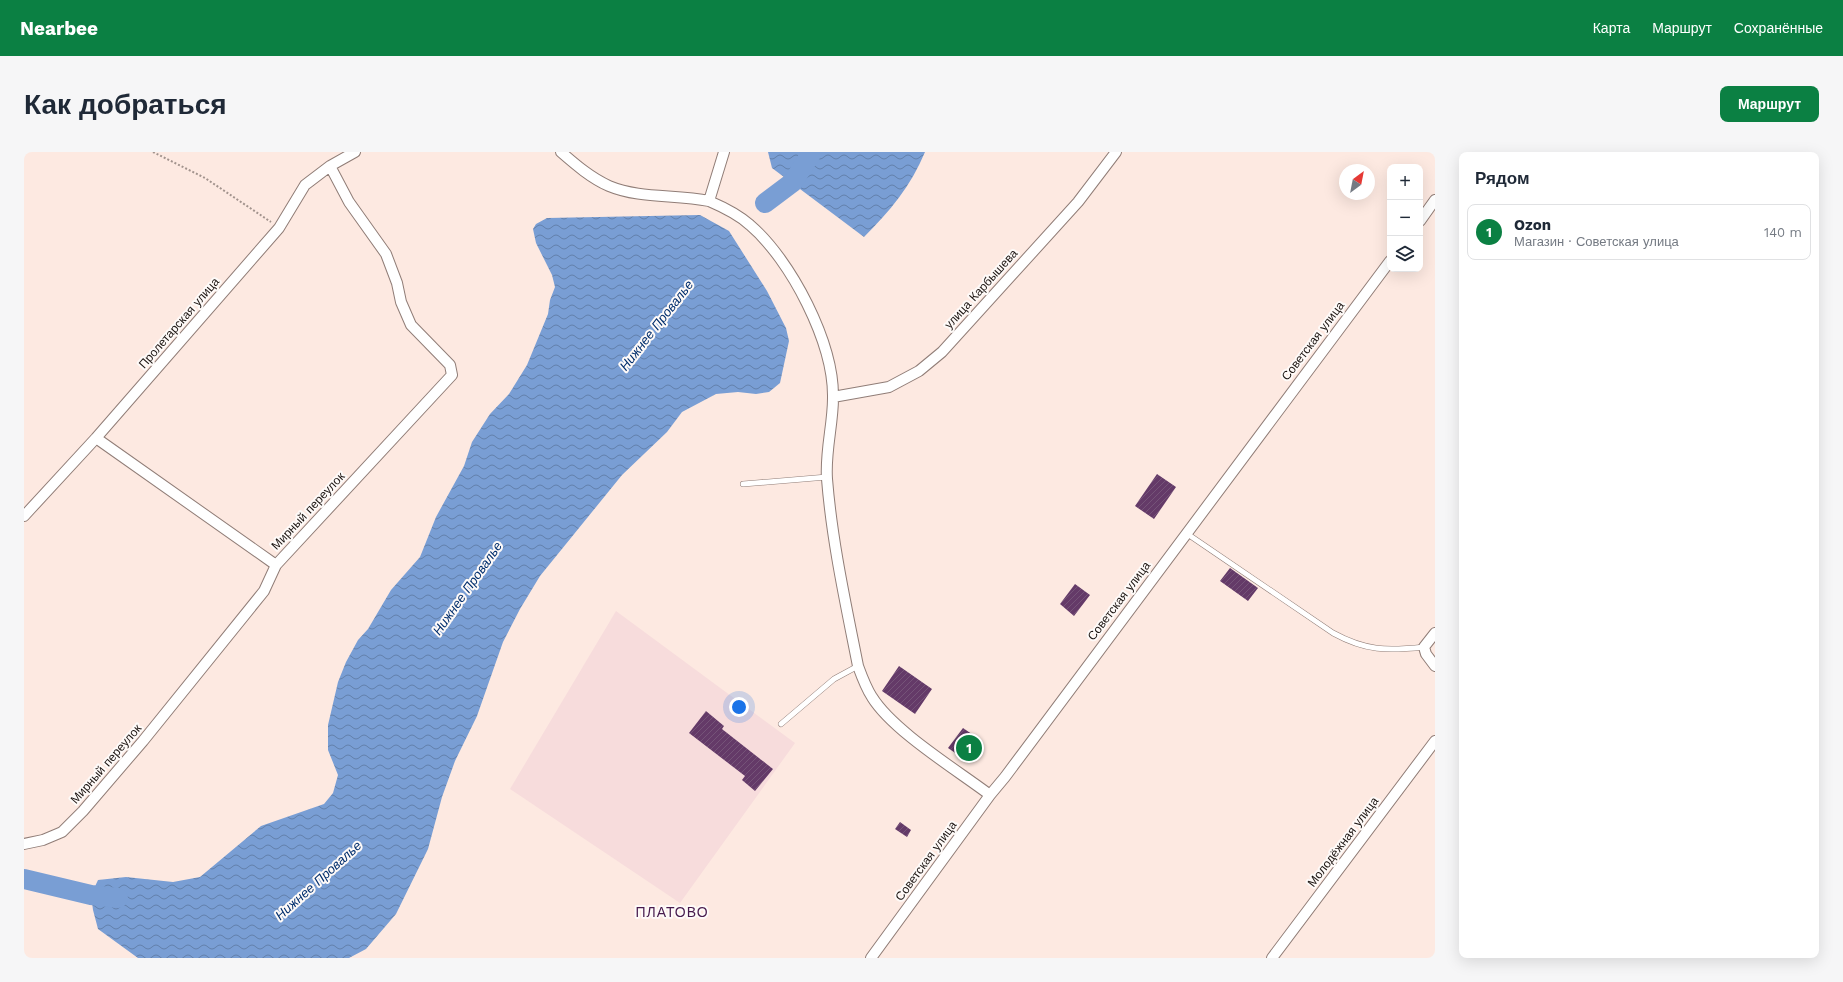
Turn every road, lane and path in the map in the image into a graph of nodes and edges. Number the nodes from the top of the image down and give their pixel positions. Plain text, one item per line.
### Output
1 (153, 152) edge
2 (355, 152) edge
3 (561, 152) edge
4 (724, 152) edge
5 (1116, 152) edge
6 (330, 166) junction
7 (1435, 200) edge
8 (708, 201) junction
9 (1423, 216) edge
10 (279, 228) junction
11 (1387, 265) edge
12 (833, 397) junction
13 (96, 438) junction
14 (827, 477) junction
15 (743, 484) dead end
16 (24, 516) edge
17 (1186, 533) junction
18 (276, 565) junction
19 (1435, 633) edge
20 (1424, 647) junction
21 (858, 666) junction
22 (1435, 666) edge
23 (781, 724) dead end
24 (1435, 741) edge
25 (990, 795) junction
26 (24, 844) edge
27 (871, 958) edge
28 (1272, 958) edge

1 - 10 path
2 - 6 street, Пролетарская улица
3 - 8 street
4 - 8 street
5 - 12 street, улица Карбышева
6 - 10 street, Пролетарская улица
6 - 18 street, Мирный переулок
7 - 9 street
8 - 12 street
10 - 13 street, Пролетарская улица
11 - 17 street, Советская улица
12 - 14 street
13 - 16 street, Пролетарская улица
13 - 18 street
14 - 15 lane
14 - 21 street
17 - 20 lane
17 - 25 street, Советская улица
18 - 26 street, Мирный переулок
19 - 20 street
20 - 22 street
21 - 23 lane
21 - 25 street
24 - 28 street, Молодёжная улица
25 - 27 street, Советская улица

